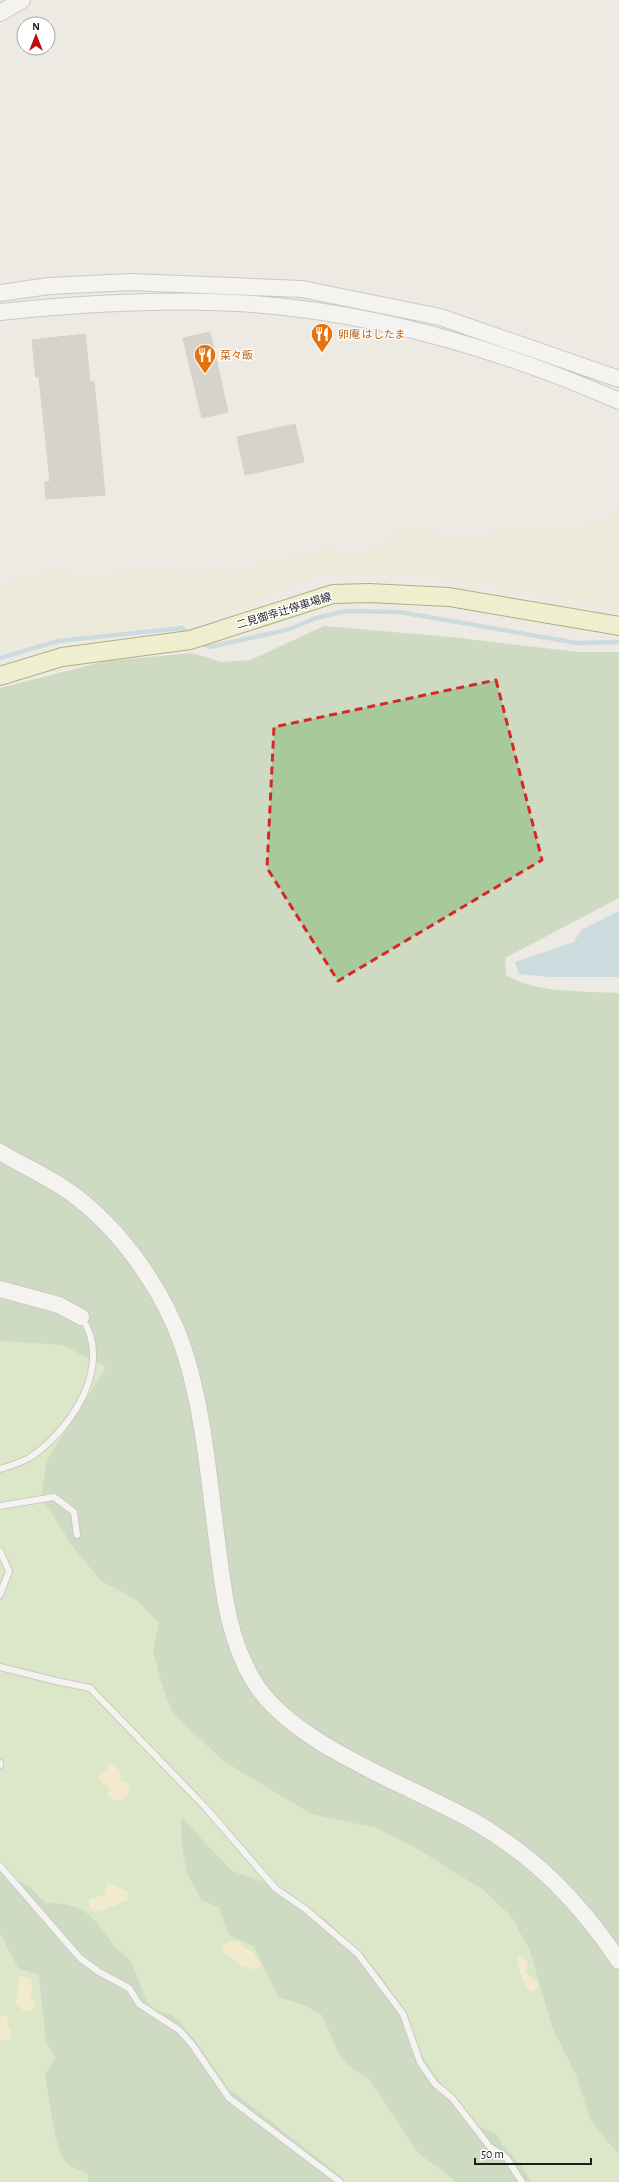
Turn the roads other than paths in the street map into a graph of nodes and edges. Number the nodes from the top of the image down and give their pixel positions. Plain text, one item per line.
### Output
1 (22, 0) edge
2 (0, 12) edge
3 (0, 293) edge
4 (0, 312) edge
5 (619, 379) edge
6 (619, 401) edge
7 (619, 626) edge
8 (0, 676) edge
9 (0, 1152) edge
10 (0, 1289) edge
11 (81, 1317) joint
12 (0, 1469) edge
13 (0, 1506) edge
14 (77, 1535) dead end
15 (0, 1550) edge
16 (0, 1595) edge
17 (0, 1667) edge
18 (0, 1866) edge
19 (619, 1961) edge
20 (340, 2182) edge
21 (522, 2182) edge

1 - 2 street
3 - 5 street
4 - 6 street
7 - 8 main road, 二見御幸辻停車場線
9 - 19 street
10 - 11 street
11 - 12 lane
13 - 14 lane
15 - 16 lane
17 - 21 lane
18 - 20 lane

